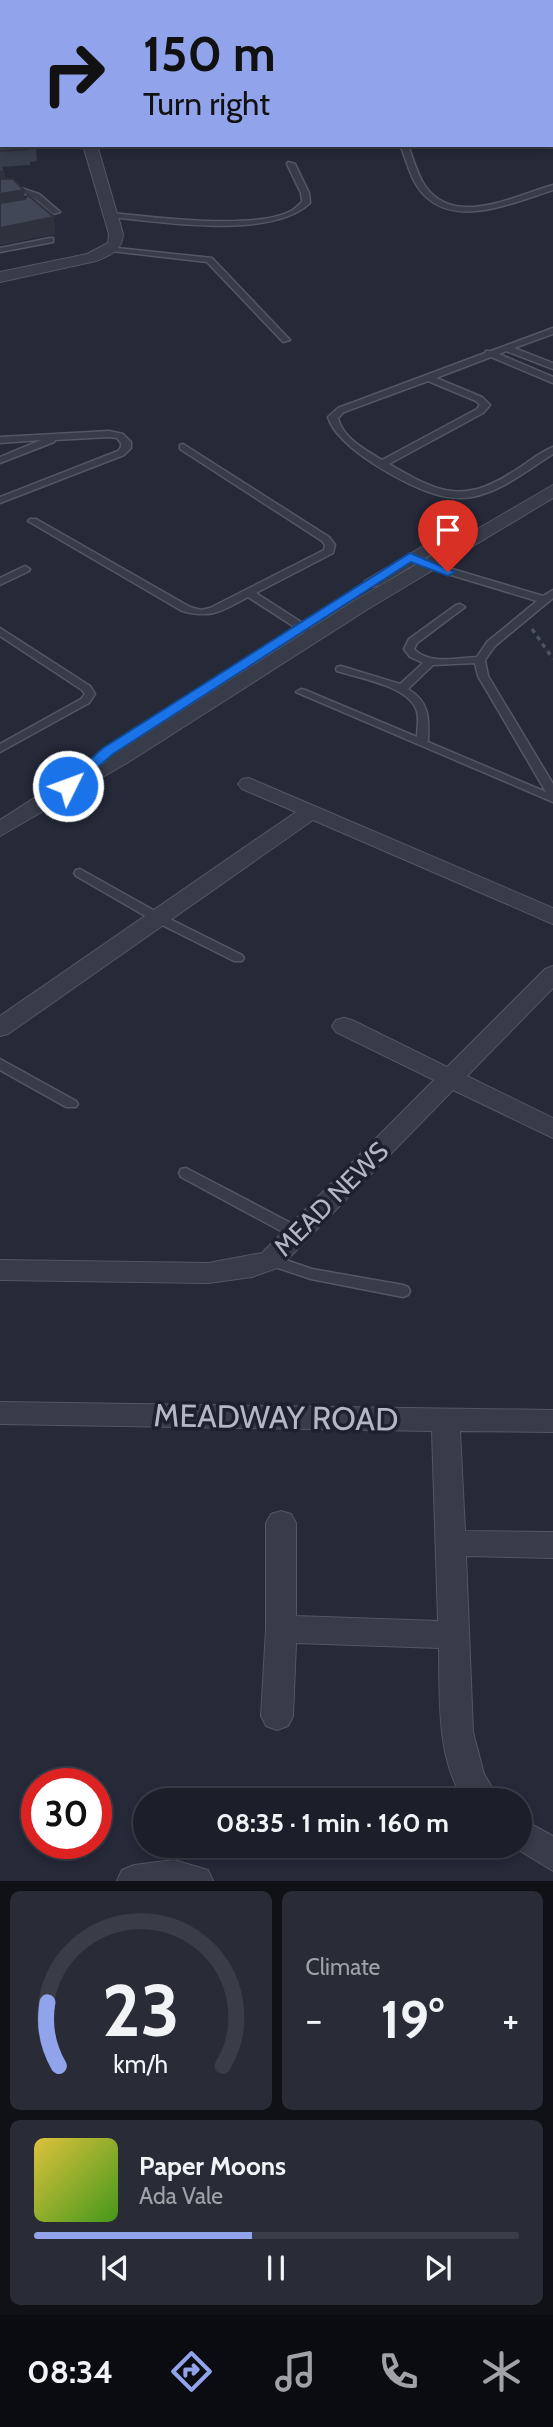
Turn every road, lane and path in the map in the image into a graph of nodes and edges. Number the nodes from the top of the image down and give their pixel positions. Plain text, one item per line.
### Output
1 (91, 147) edge
2 (405, 147) edge
3 (291, 164) dead end
4 (553, 187) edge
5 (0, 191) edge
6 (56, 212) dead end
7 (110, 215) junction
8 (50, 240) edge
9 (111, 249) junction
10 (0, 250) edge
11 (2, 274) edge
12 (553, 331) edge
13 (286, 340) dead end
14 (505, 348) junction
15 (489, 353) junction
16 (553, 366) edge
17 (427, 377) junction
18 (553, 380) edge
19 (61, 436) junction
20 (0, 440) edge
21 (183, 447) dead end
22 (553, 450) edge
23 (0, 460) edge
24 (383, 463) junction
25 (553, 480) edge
26 (553, 490) edge
27 (0, 500) edge
28 (33, 521) dead end
29 (419, 561) junction
30 (25, 569) dead end
31 (0, 582) edge
32 (249, 593) junction
33 (549, 597) edge
34 (460, 607) dead end
35 (524, 617) junction
36 (0, 631) edge
37 (307, 631) junction
38 (553, 659) edge
39 (480, 660) junction
40 (430, 662) junction
41 (341, 669) dead end
42 (401, 689) junction
43 (301, 692) dead end
44 (422, 743) junction
45 (0, 749) edge
46 (249, 784) dead end
47 (553, 796) edge
48 (312, 811) junction
49 (0, 829) edge
50 (80, 873) dead end
51 (553, 917) edge
52 (158, 918) junction
53 (239, 958) dead end
54 (553, 974) edge
55 (344, 1026) dead end
56 (0, 1028) edge
57 (0, 1064) edge
58 (452, 1077) junction
59 (71, 1104) dead end
60 (553, 1129) edge
61 (186, 1173) dead end
62 (299, 1234) junction
63 (271, 1260) junction
64 (0, 1270) edge
65 (403, 1291) dead end
66 (0, 1413) edge
67 (446, 1420) junction
68 (553, 1422) edge
69 (281, 1523) dead end
70 (450, 1542) junction
71 (553, 1545) edge
72 (281, 1629) junction
73 (452, 1634) junction
74 (277, 1716) dead end
75 (474, 1788) edge
76 (532, 1841) edge
77 (553, 1855) edge
78 (134, 1881) edge
79 (196, 1881) edge

1 - 7 street
2 - 4 lane
3 - 7 lane
5 - 6 lane
7 - 9 street
8 - 10 lane
9 - 11 street
9 - 13 lane
12 - 14 lane
14 - 15 lane
14 - 16 lane
15 - 17 lane
15 - 18 lane
17 - 24 lane
17 - 24 lane
19 - 20 lane
19 - 23 lane
19 - 27 lane
21 - 32 lane
22 - 24 lane
25 - 29 street
26 - 29 street
28 - 32 lane
29 - 33 lane
29 - 37 street
30 - 31 lane
32 - 37 lane
33 - 35 lane
34 - 40 lane
35 - 38 path
35 - 39 lane
36 - 45 lane
37 - 49 street
39 - 40 lane
39 - 47 lane
40 - 42 lane
41 - 42 lane
42 - 44 lane
43 - 44 lane
44 - 47 lane
46 - 48 street
48 - 51 street
48 - 52 street
50 - 52 lane
52 - 53 lane
52 - 56 street
54 - 58 street, MEAD NEWS
55 - 58 street
57 - 59 lane
58 - 60 street
58 - 62 street, MEAD NEWS
61 - 62 lane
62 - 63 street, MEAD NEWS
63 - 64 street, MEAD NEWS
63 - 65 lane
66 - 67 street, MEADWAY ROAD
67 - 68 street, MEADWAY ROAD
67 - 70 street
69 - 72 street
70 - 71 street
70 - 73 street
72 - 73 street
72 - 74 street
73 - 75 street
76 - 77 street
78 - 79 street

